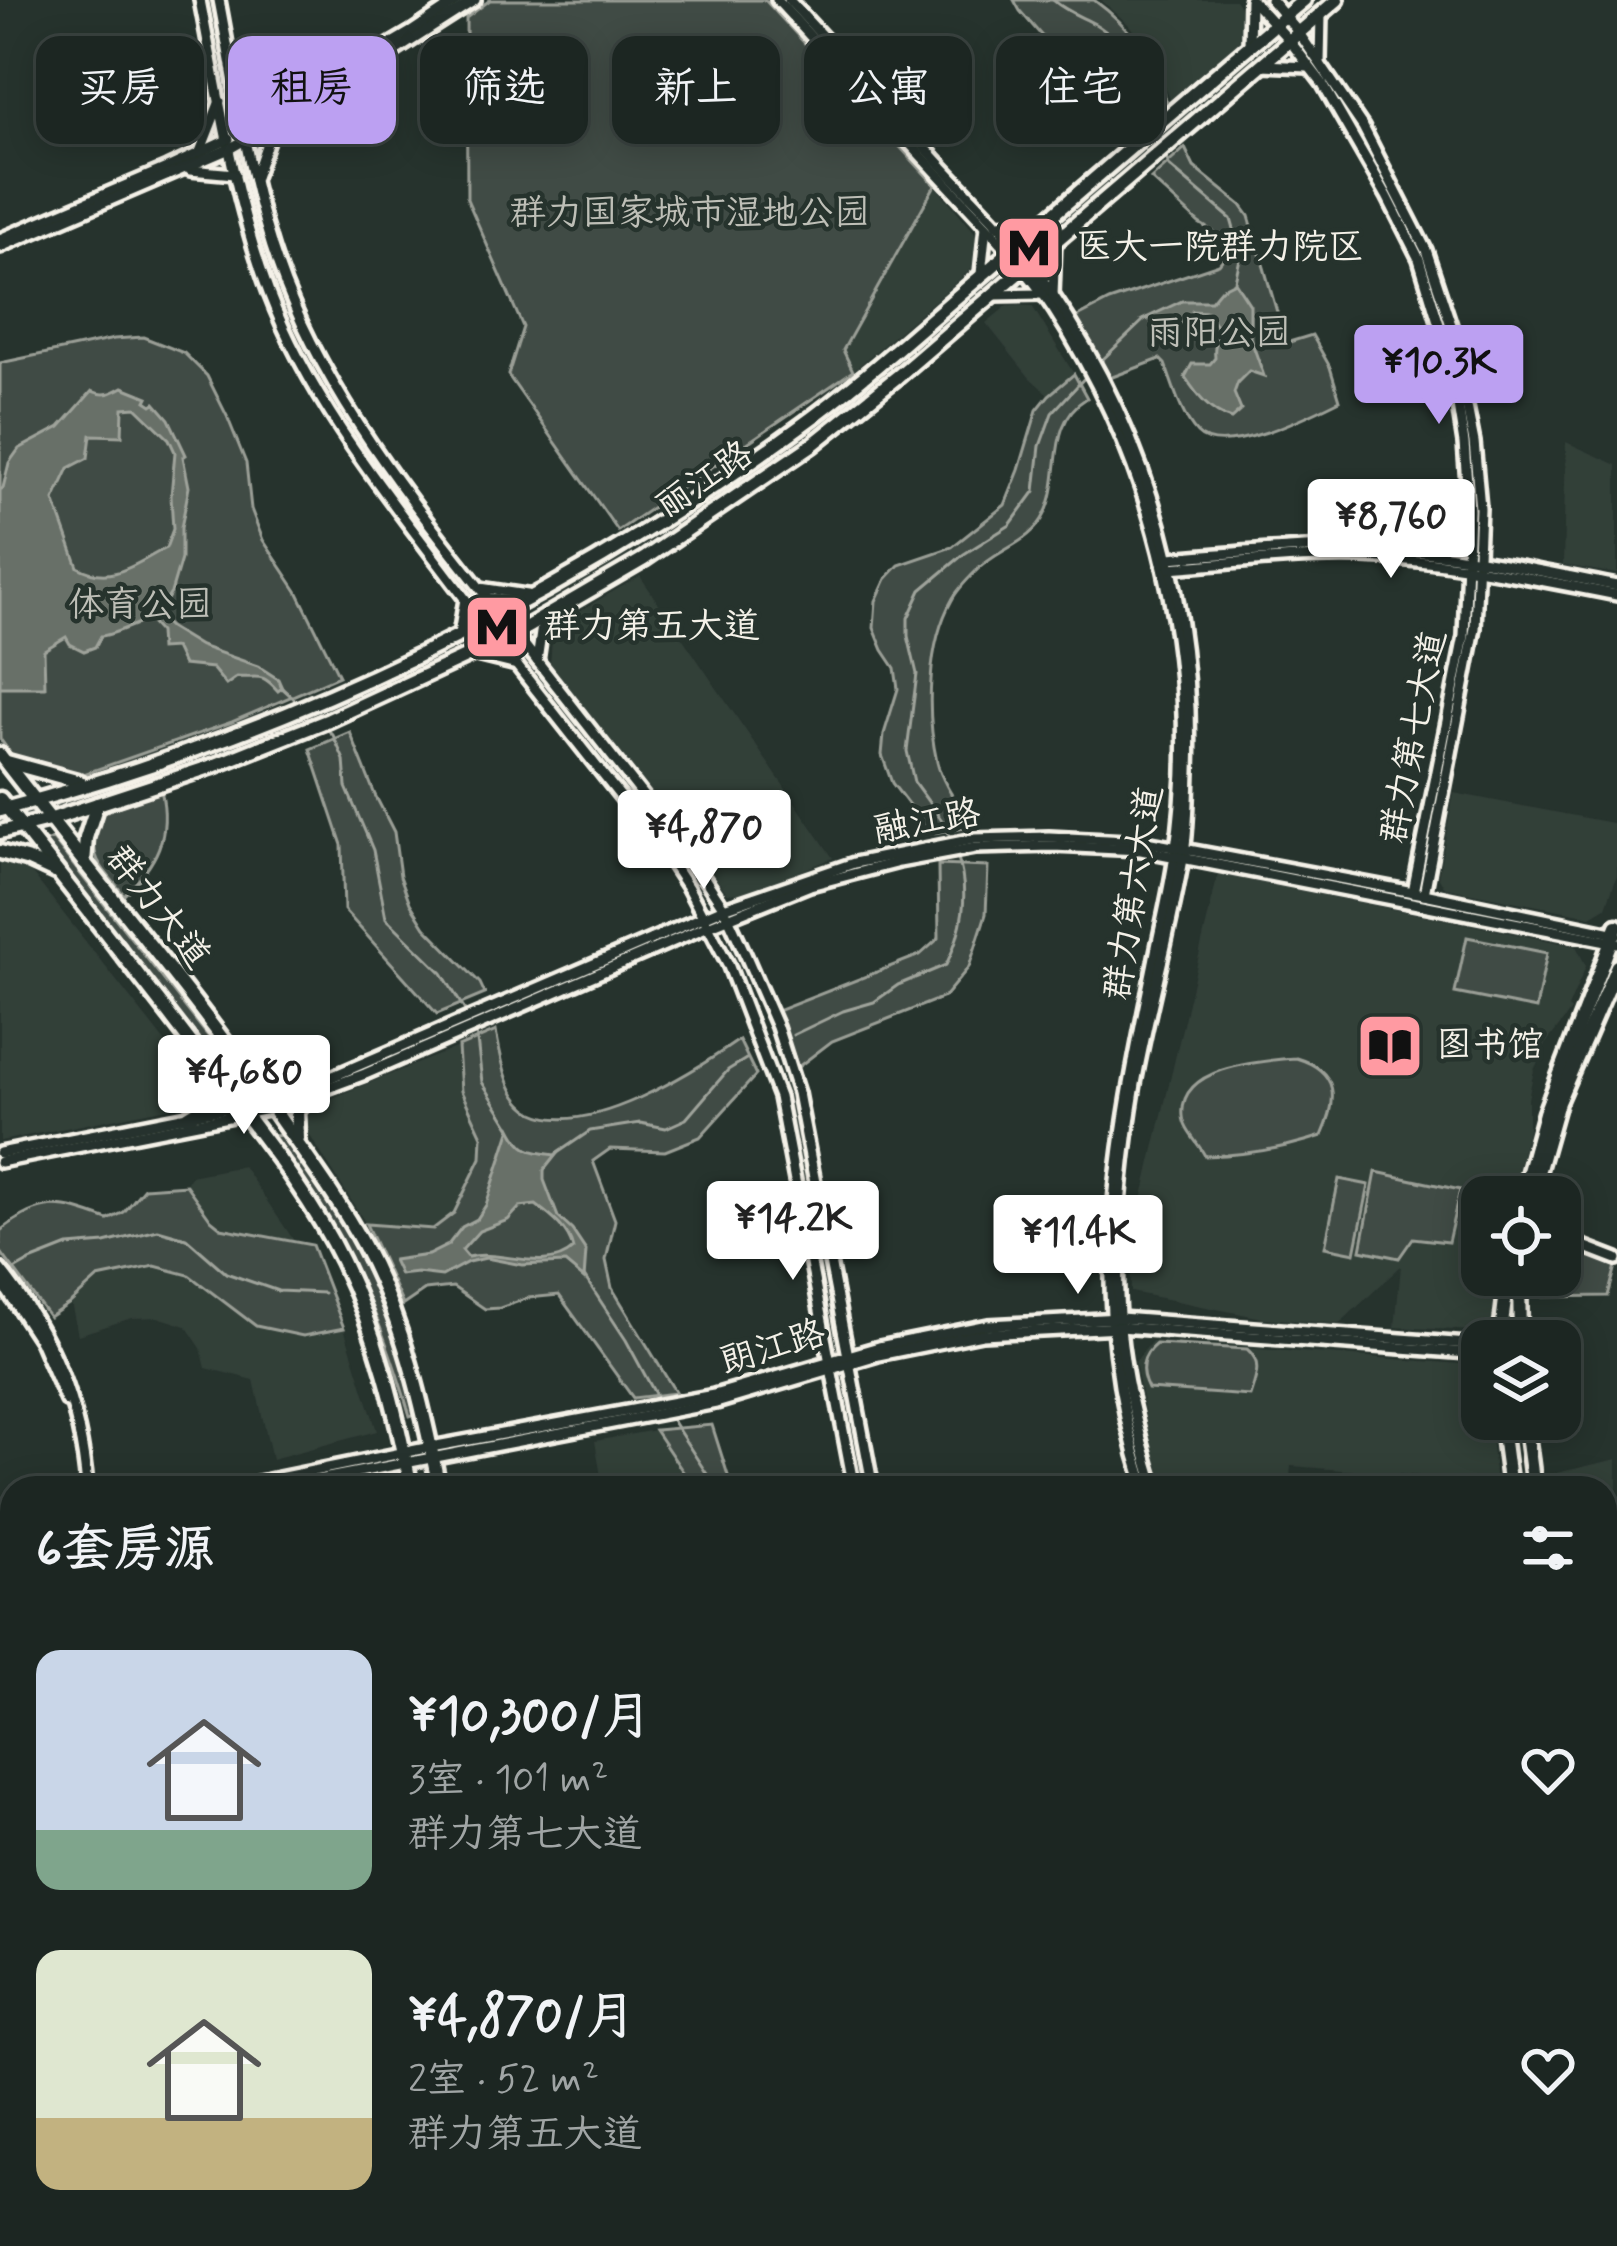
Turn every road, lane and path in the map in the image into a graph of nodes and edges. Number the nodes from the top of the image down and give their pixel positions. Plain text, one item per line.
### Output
1 (200, 0) edge
2 (219, 0) edge
3 (459, 0) edge
4 (475, 0) edge
5 (777, 0) edge
6 (789, 0) edge
7 (1251, 0) edge
8 (1270, 0) edge
9 (1304, 0) edge
10 (1336, 0) edge
11 (1322, 13) junction
12 (1280, 20) junction
13 (1294, 36) junction
14 (396, 41) edge
15 (228, 47) edge
16 (1249, 47) junction
17 (396, 51) edge
18 (1315, 64) junction
19 (1262, 65) junction
20 (220, 101) junction
21 (228, 144) junction
22 (247, 144) edge
23 (267, 144) edge
24 (200, 152) junction
25 (185, 170) junction
26 (235, 174) junction
27 (254, 181) junction
28 (1044, 222) junction
29 (991, 225) junction
30 (1055, 242) junction
31 (0, 243) edge
32 (1013, 249) junction
33 (1028, 267) junction
34 (981, 275) junction
35 (994, 295) junction
36 (1048, 295) junction
37 (1168, 563) junction
38 (1473, 563) junction
39 (1617, 586) edge
40 (480, 589) junction
41 (1617, 595) edge
42 (533, 596) junction
43 (465, 599) junction
44 (501, 615) junction
45 (543, 618) junction
46 (484, 624) junction
47 (515, 634) junction
48 (459, 636) junction
49 (499, 641) junction
50 (472, 654) junction
51 (537, 661) junction
52 (517, 665) junction
53 (2, 758) edge
54 (87, 784) junction
55 (34, 800) junction
56 (97, 804) junction
57 (2, 805) edge
58 (50, 820) junction
59 (22, 826) junction
60 (0, 832) edge
61 (0, 852) edge
62 (1180, 852) junction
63 (84, 864) junction
64 (61, 876) junction
65 (1418, 892) junction
66 (726, 913) junction
67 (705, 921) junction
68 (1616, 936) edge
69 (1617, 966) edge
70 (461, 1027) junction
71 (207, 1064) junction
72 (316, 1093) junction
73 (270, 1104) junction
74 (242, 1110) junction
75 (189, 1116) junction
76 (302, 1151) junction
77 (0, 1158) edge
78 (1531, 1176) edge
79 (1533, 1176) edge
80 (1581, 1245) edge
81 (1617, 1259) edge
82 (0, 1269) edge
83 (0, 1280) edge
84 (21, 1302) junction
85 (1115, 1322) junction
86 (1461, 1348) edge
87 (848, 1360) junction
88 (831, 1365) junction
89 (1504, 1440) edge
90 (1528, 1440) edge
91 (432, 1452) junction
92 (405, 1458) junction
93 (83, 1476) edge
94 (299, 1476) edge
95 (328, 1476) edge
96 (409, 1476) edge
97 (437, 1476) edge
98 (852, 1476) edge
99 (871, 1476) edge
100 (1142, 1476) edge
101 (1152, 1476) edge
102 (1508, 1476) edge
103 (1532, 1476) edge

1 - 20 main road
2 - 15 main road
3 - 14 main road
4 - 17 main road
5 - 29 main road, 群力第六大道
6 - 29 main road, 群力第六大道
7 - 12 main road, 群力第七大道
7 - 16 main road
8 - 12 main road, 群力第七大道
9 - 12 main road, 丽江路
10 - 11 main road, 丽江路
11 - 13 main road, 丽江路
11 - 18 main road
12 - 13 main road, 群力第七大道
12 - 16 main road, 丽江路
13 - 18 main road, 群力第七大道
13 - 19 main road, 丽江路
16 - 28 main road, 丽江路
18 - 19 main road
18 - 38 main road, 群力第七大道
19 - 30 main road, 丽江路
20 - 21 main road
20 - 24 main road
21 - 24 main road
21 - 25 main road
21 - 26 main road
22 - 27 main road
23 - 27 main road
24 - 31 main road
25 - 26 main road
25 - 31 main road
26 - 43 main road
27 - 40 main road
28 - 29 main road
28 - 32 main road, 丽江路
29 - 32 main road, 群力第六大道
29 - 34 main road
30 - 33 main road, 丽江路
30 - 36 main road
32 - 33 main road, 群力第六大道
32 - 34 main road, 丽江路
33 - 35 main road, 丽江路
33 - 36 main road, 群力第六大道
34 - 42 main road, 丽江路
35 - 36 main road
35 - 45 main road, 丽江路
36 - 37 main road, 群力第六大道
37 - 38 main road
37 - 62 main road, 群力第六大道
38 - 39 main road
38 - 41 main road
38 - 65 main road, 群力第七大道
40 - 42 main road
40 - 44 main road
42 - 44 main road, 丽江路
43 - 46 main road
43 - 48 main road
44 - 46 main road, 丽江路
44 - 47 main road
45 - 47 main road, 丽江路
45 - 51 main road
46 - 48 main road, 丽江路
46 - 49 main road
47 - 49 main road, 丽江路
47 - 51 main road
48 - 54 main road, 丽江路
49 - 50 main road, 丽江路
49 - 52 main road
50 - 52 main road
50 - 56 main road, 丽江路
51 - 66 main road
52 - 67 main road
53 - 54 main road
53 - 55 main road, 群力大道
54 - 55 main road, 丽江路
55 - 57 main road, 丽江路
55 - 58 main road, 群力大道
56 - 58 main road, 丽江路
56 - 63 main road
57 - 59 main road, 群力大道
58 - 59 main road, 丽江路
58 - 63 main road, 群力大道
59 - 60 main road, 丽江路
59 - 64 main road, 群力大道
61 - 64 main road
62 - 65 main road, 融江路
62 - 66 main road, 融江路
62 - 68 main road, 融江路
62 - 85 main road, 群力第六大道
63 - 73 main road, 群力大道
64 - 71 main road, 群力大道
65 - 68 main road, 融江路
66 - 67 main road, 融江路
66 - 87 main road
67 - 70 main road, 融江路
67 - 88 main road
68 - 78 main road
69 - 79 main road
70 - 72 main road, 融江路
70 - 73 main road, 融江路
71 - 74 main road, 群力大道
71 - 75 main road
72 - 73 main road, 融江路
72 - 76 main road
73 - 74 main road, 融江路
73 - 76 main road, 群力大道
74 - 75 main road, 融江路
74 - 77 main road, 融江路
74 - 92 main road, 群力大道
75 - 77 main road, 融江路
76 - 91 main road, 群力大道
80 - 81 main road
82 - 84 main road
83 - 84 main road
84 - 93 main road
85 - 86 main road, 朗江路
85 - 87 main road, 朗江路
85 - 100 main road, 群力第六大道
85 - 101 main road, 群力第六大道
87 - 88 main road, 朗江路
87 - 99 main road
88 - 91 main road, 朗江路
88 - 98 main road
89 - 102 main road
90 - 103 main road
91 - 92 main road, 朗江路
91 - 97 main road, 群力大道
92 - 94 main road, 朗江路
92 - 95 main road, 朗江路
92 - 96 main road, 群力大道

